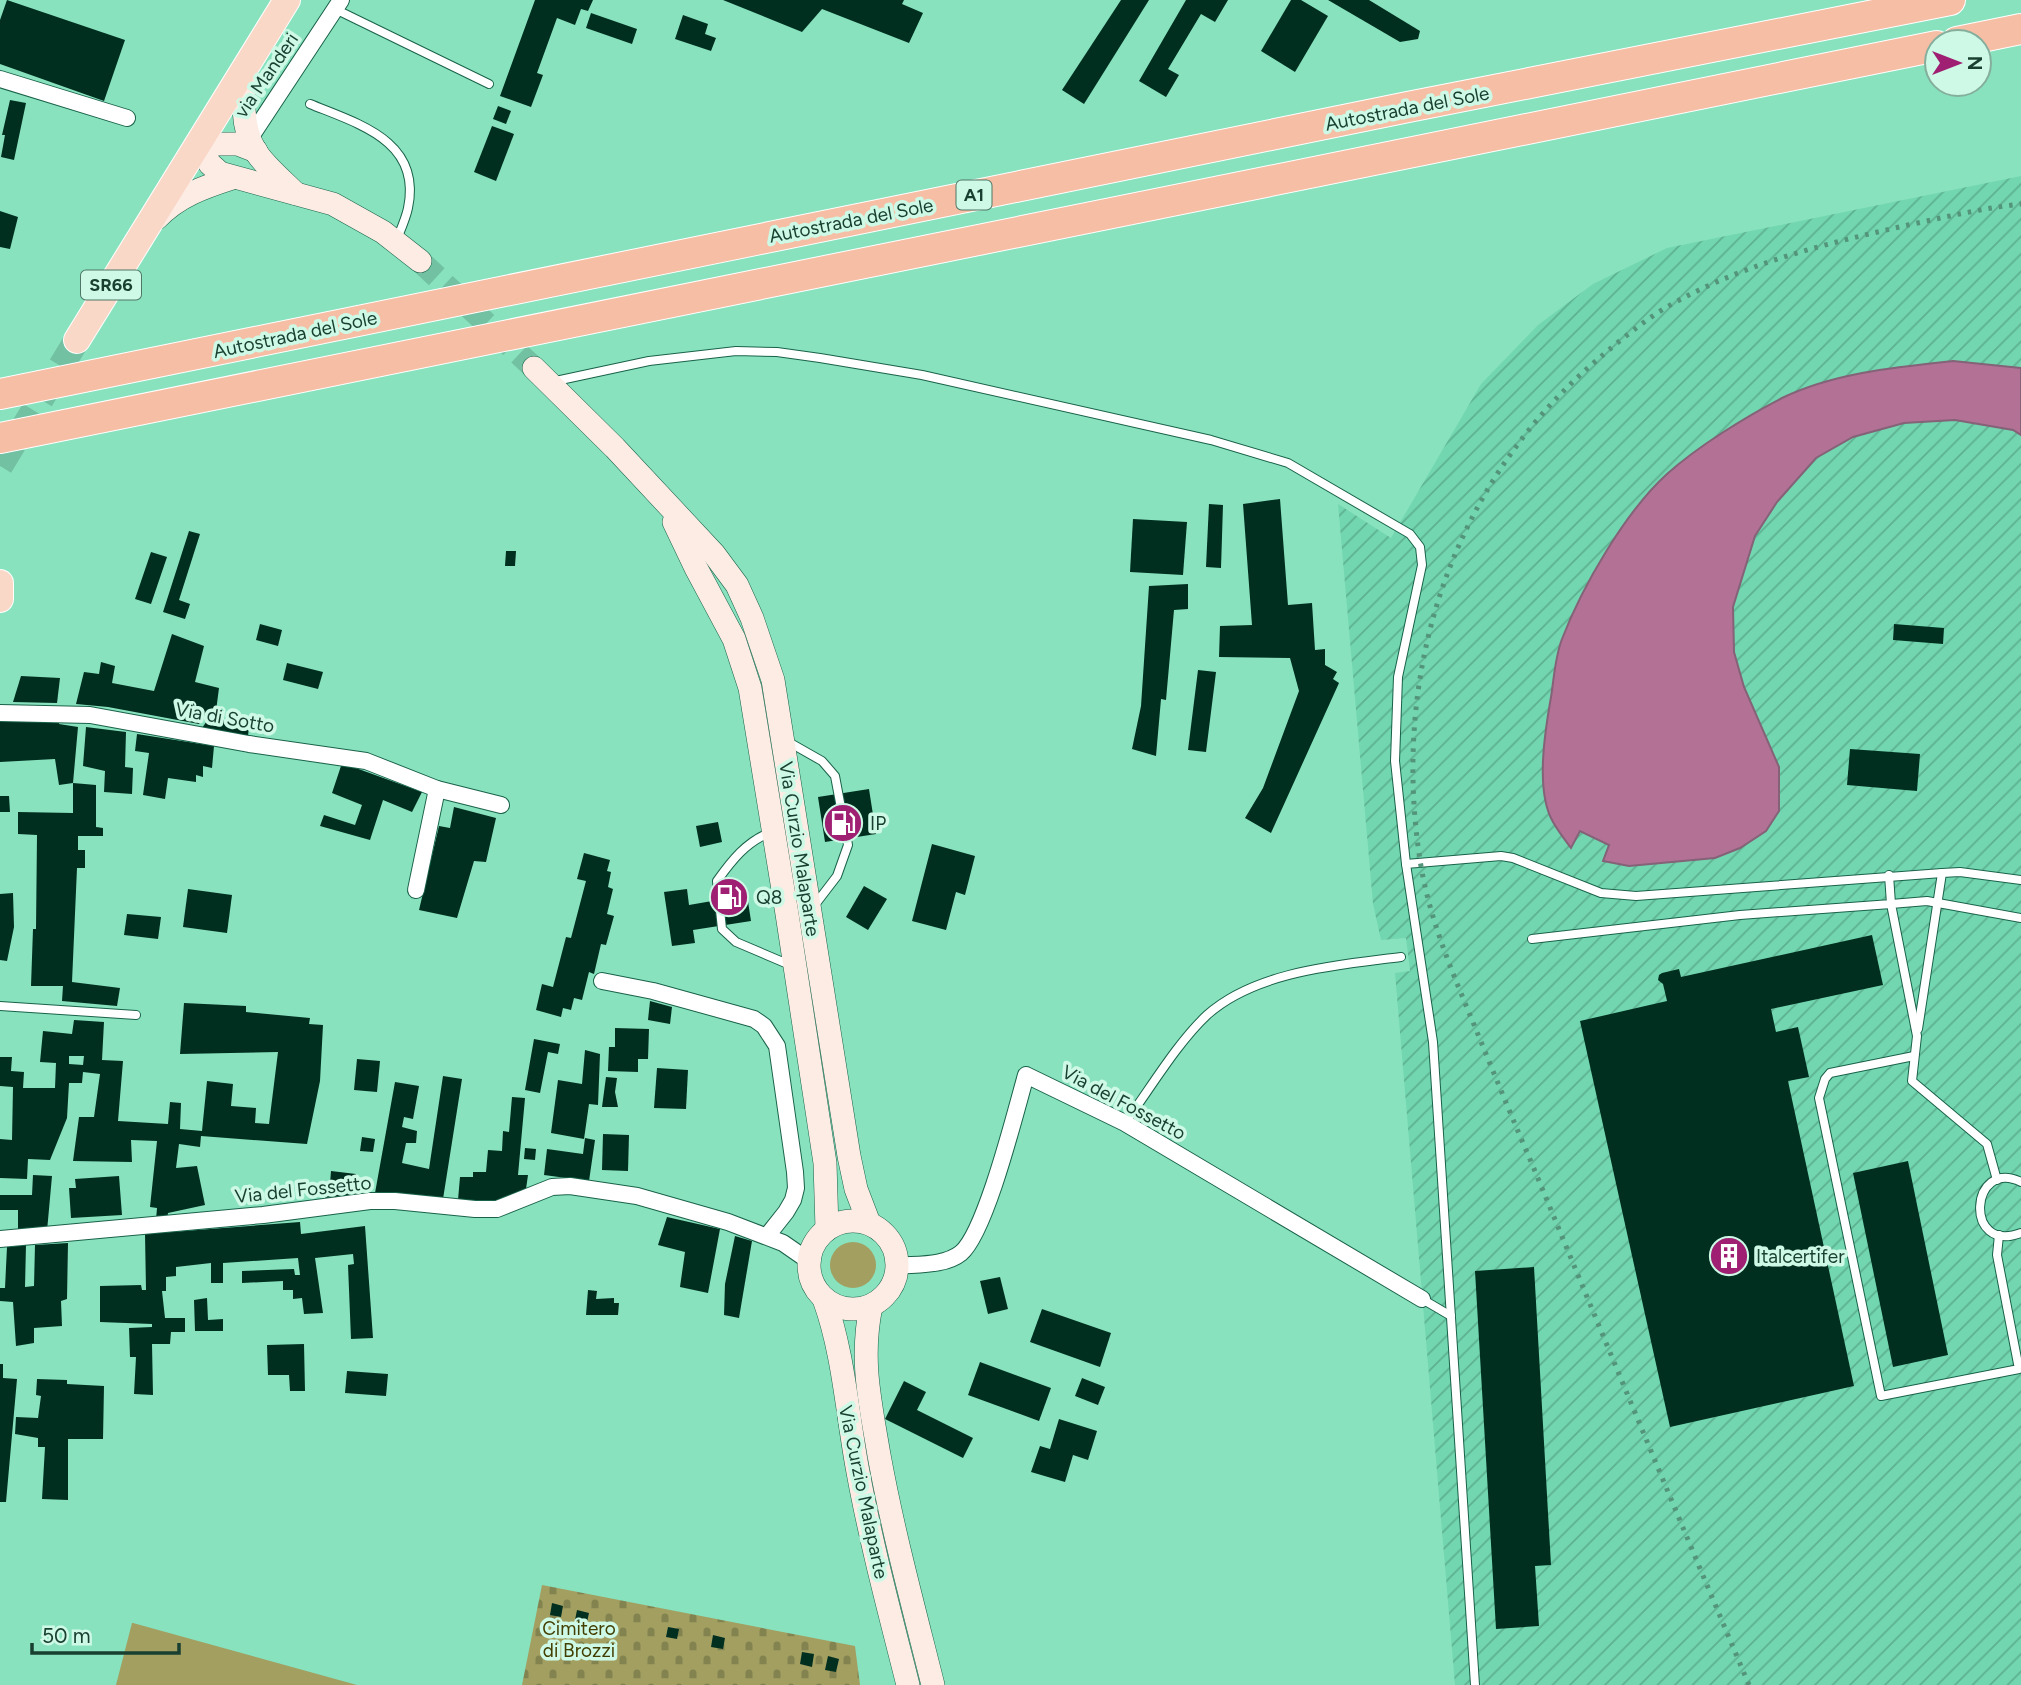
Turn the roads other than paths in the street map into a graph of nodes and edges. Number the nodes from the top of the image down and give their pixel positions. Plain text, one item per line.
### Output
1 (288, 0) edge
2 (1950, 0) edge
3 (338, 5) edge
4 (2021, 29) edge
5 (1993, 35) edge
6 (1923, 49) edge
7 (247, 66) junction
8 (0, 79) edge
9 (489, 83) dead end
10 (310, 104) dead end
11 (127, 118) dead end
12 (198, 144) junction
13 (253, 144) junction
14 (232, 178) junction
15 (295, 193) junction
16 (145, 230) junction
17 (396, 242) junction
18 (420, 261) tunnel mouth
19 (77, 340) tunnel mouth
20 (541, 375) joint
21 (0, 394) edge
22 (0, 438) edge
23 (665, 504) junction
24 (0, 583) edge
25 (0, 599) edge
26 (0, 713) edge
27 (782, 738) junction
28 (437, 789) junction
29 (501, 805) dead end
30 (774, 831) junction
31 (1406, 864) junction
32 (1942, 873) junction
33 (1889, 875) junction
34 (2021, 880) edge
35 (416, 890) dead end
36 (1937, 903) junction
37 (1891, 904) junction
38 (810, 912) junction
39 (2021, 918) edge
40 (1532, 939) dead end
41 (1401, 957) dead end
42 (795, 967) junction
43 (601, 981) dead end
44 (0, 1006) edge
45 (136, 1014) dead end
46 (1917, 1036) junction
47 (1914, 1056) junction
48 (1125, 1123) junction
49 (1997, 1180) junction
50 (2021, 1182) edge
51 (869, 1223) junction
52 (827, 1229) junction
53 (2021, 1233) edge
54 (1999, 1235) junction
55 (767, 1236) junction
56 (0, 1239) edge
57 (809, 1261) junction
58 (898, 1266) junction
59 (824, 1299) junction
60 (1422, 1299) joint
61 (871, 1306) junction
62 (1451, 1316) junction
63 (2020, 1369) edge
64 (908, 1685) edge
65 (933, 1685) edge
66 (1475, 1685) edge

1 - 7 main road, SR66
2 - 21 highway, Autostrada del Sole / A1
3 - 9 lane
3 - 13 street, via Manderi
4 - 5 highway
6 - 22 highway, A1
7 - 12 main road, SR66
7 - 13 street
8 - 11 street
10 - 17 lane
12 - 13 street
12 - 14 street
12 - 16 main road, SR66
13 - 15 street
14 - 15 street
14 - 16 street
15 - 17 street
16 - 19 main road, SR66
17 - 18 street
20 - 23 street, Via Curzio Malaparte
20 - 31 lane
23 - 27 street, Via Curzio Malaparte
23 - 30 street, Via Curzio Malaparte
24 - 25 main road
26 - 28 street, Via di Sotto
27 - 38 street, Via Curzio Malaparte
27 - 38 lane
28 - 29 street, Via di Sotto
28 - 35 street
30 - 42 street, Via Curzio Malaparte
30 - 42 lane
31 - 33 lane
31 - 62 lane
32 - 33 lane
32 - 34 lane
32 - 36 lane
33 - 37 lane
36 - 37 lane
36 - 39 lane
36 - 46 lane
37 - 40 lane
37 - 46 lane
38 - 51 street, Via Curzio Malaparte
41 - 48 lane
42 - 52 street, Via Curzio Malaparte
43 - 55 street
44 - 45 lane
46 - 47 lane
47 - 49 lane
47 - 63 lane
48 - 58 street, Via del Fossetto
48 - 60 street, Via del Fossetto
49 - 50 lane
49 - 54 lane
51 - 52 street
51 - 58 street, Via Curzio Malaparte
52 - 57 street
53 - 54 lane
54 - 63 lane
55 - 56 street, Via del Fossetto
55 - 57 street, Via del Fossetto
57 - 59 street, Via Curzio Malaparte
58 - 61 street
59 - 61 street
59 - 64 street, Via Curzio Malaparte
60 - 62 lane
61 - 65 street, Via Curzio Malaparte
62 - 66 lane

